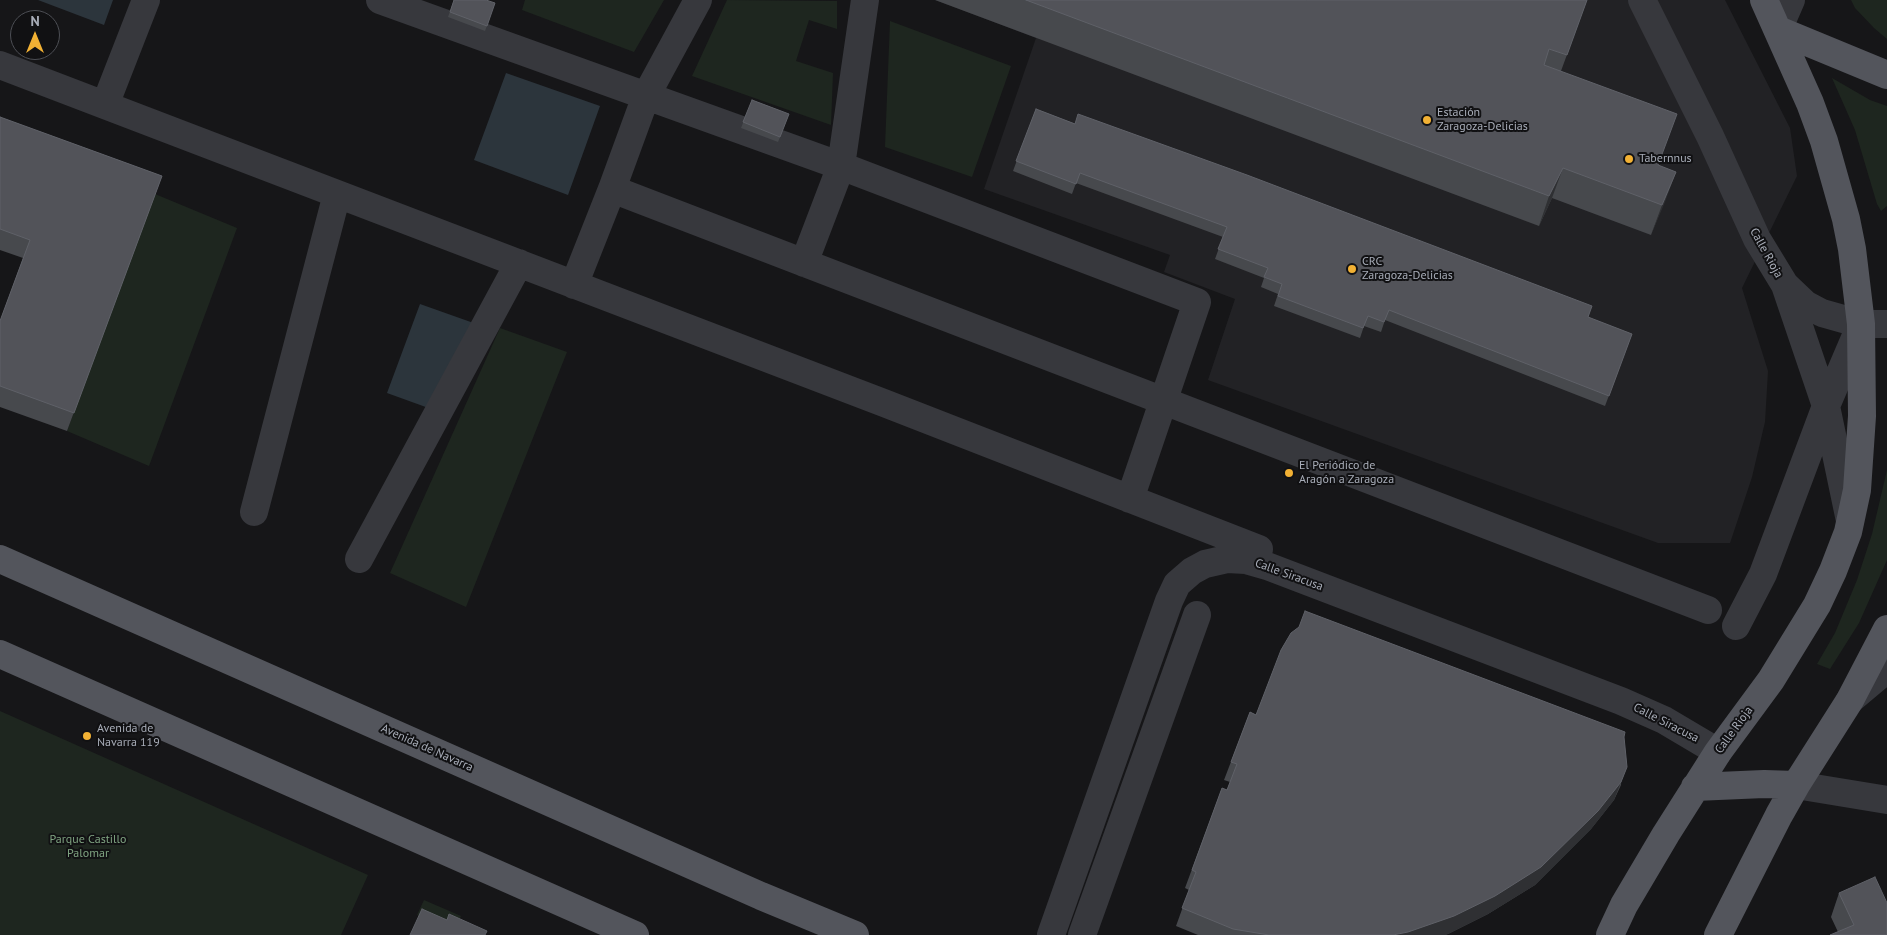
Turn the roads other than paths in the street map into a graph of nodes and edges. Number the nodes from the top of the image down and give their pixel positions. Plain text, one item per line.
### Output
1 (146, 0) edge
2 (698, 0) edge
3 (865, 0) edge
4 (1642, 0) edge
5 (1764, 0) edge
6 (1791, 0) edge
7 (385, 1) edge
8 (1778, 30) junction
9 (0, 65) edge
10 (1887, 75) edge
11 (646, 96) junction
12 (105, 105) junction
13 (841, 166) junction
14 (612, 189) junction
15 (336, 194) junction
16 (519, 263) junction
17 (804, 263) junction
18 (574, 285) junction
19 (1784, 285) junction
20 (1874, 324) edge
21 (1164, 401) junction
22 (1826, 406) junction
23 (1130, 499) junction
24 (254, 512) dead end
25 (1850, 521) junction
26 (1259, 549) dead end
27 (0, 559) edge
28 (359, 559) dead end
29 (1708, 610) dead end
30 (1197, 615) dead end
31 (1736, 626) dead end
32 (1887, 629) edge
33 (0, 654) edge
34 (1887, 669) edge
35 (1850, 700) junction
36 (1718, 752) junction
37 (1796, 785) junction
38 (1695, 787) junction
39 (1887, 800) edge
40 (635, 935) edge
41 (855, 935) edge
42 (1051, 935) edge
43 (1082, 935) edge
44 (1610, 935) edge
45 (1718, 935) edge

1 - 12 street
2 - 11 street
3 - 13 street
4 - 19 street, Calle Rioja
5 - 8 main road, Calle Rioja
6 - 8 street
7 - 11 street
8 - 10 main road
8 - 20 main road, Calle Rioja
9 - 12 street
11 - 13 street
11 - 14 street
12 - 15 street
13 - 17 street
13 - 21 street
14 - 17 street
14 - 18 street
15 - 16 street
15 - 24 street
16 - 18 street
16 - 28 street
17 - 21 street
18 - 23 street
19 - 20 street
19 - 22 street, Calle Rioja
20 - 22 street
20 - 25 main road, Calle Rioja
21 - 23 street
21 - 29 street
22 - 25 street, Calle Rioja
22 - 31 street
23 - 26 street
25 - 36 main road, Calle Rioja
27 - 41 main road, Avenida de Navarra
30 - 43 street
32 - 35 main road
33 - 40 main road
34 - 35 street
35 - 37 main road
36 - 38 main road, Calle Rioja
36 - 42 street, Calle Siracusa
37 - 38 main road
37 - 39 street
37 - 45 main road
38 - 44 main road, Calle Rioja

